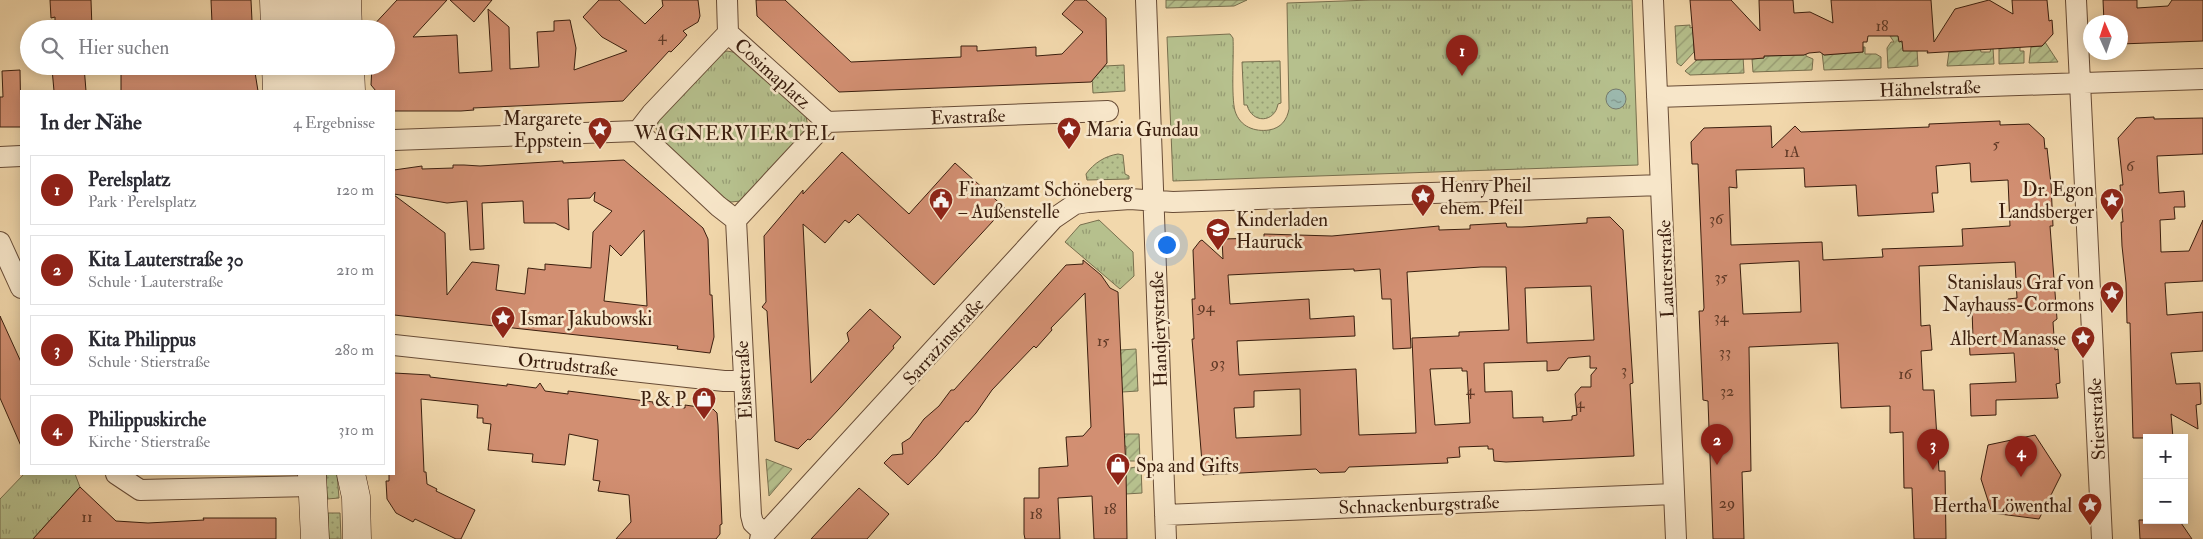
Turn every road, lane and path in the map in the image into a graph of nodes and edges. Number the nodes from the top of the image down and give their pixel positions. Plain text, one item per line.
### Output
1 (274, 0) edge
2 (298, 0) edge
3 (325, 0) edge
4 (347, 0) edge
5 (727, 0) edge
6 (1146, 0) edge
7 (1653, 0) edge
8 (2076, 0) edge
9 (275, 20) edge
10 (299, 20) edge
11 (326, 20) edge
12 (348, 20) edge
13 (728, 33) junction
14 (276, 75) edge
15 (300, 75) edge
16 (328, 75) edge
17 (350, 75) edge
18 (2203, 79) edge
19 (2080, 84) junction
20 (277, 90) edge
21 (301, 90) edge
22 (329, 90) edge
23 (351, 90) edge
24 (1657, 97) junction
25 (1108, 110) dead end
26 (827, 122) junction
27 (638, 131) junction
28 (395, 140) edge
29 (20, 156) edge
30 (0, 157) edge
31 (1661, 185) junction
32 (1153, 201) junction
33 (736, 220) junction
34 (0, 242) edge
35 (20, 286) edge
36 (395, 345) edge
37 (743, 382) junction
38 (118, 475) edge
39 (312, 480) edge
40 (356, 481) edge
41 (1674, 494) junction
42 (1165, 515) junction
43 (763, 537) edge
44 (314, 539) edge
45 (358, 539) edge
46 (1166, 539) edge
47 (1676, 539) edge
48 (2102, 539) edge

1 - 9 main road
2 - 10 main road
3 - 11 main road
4 - 12 main road
5 - 13 street
6 - 32 street, Handjerystraße
7 - 24 street, Lauterstraße
8 - 19 street, Stierstraße
13 - 26 street, Cosimaplatz
13 - 27 street, Cosimaplatz
14 - 20 main road
15 - 21 main road
16 - 22 main road
17 - 23 main road
18 - 19 street, Hähnelstraße
19 - 24 street, Hähnelstraße
19 - 48 street, Stierstraße
24 - 31 street, Lauterstraße
25 - 26 street, Evastraße
26 - 33 street, Cosimaplatz
27 - 28 street
27 - 33 street
29 - 30 street
31 - 32 street, Sarrazinstraße
31 - 41 street, Lauterstraße
32 - 42 street, Handjerystraße
32 - 43 street, Sarrazinstraße
33 - 37 street, Elsastraße
34 - 35 street
36 - 37 street, Ortrudstraße
37 - 43 street, Elsastraße
38 - 39 street
39 - 44 main road
40 - 45 main road
41 - 42 street, Schnackenburgstraße
41 - 47 street, Lauterstraße
42 - 46 street, Handjerystraße

